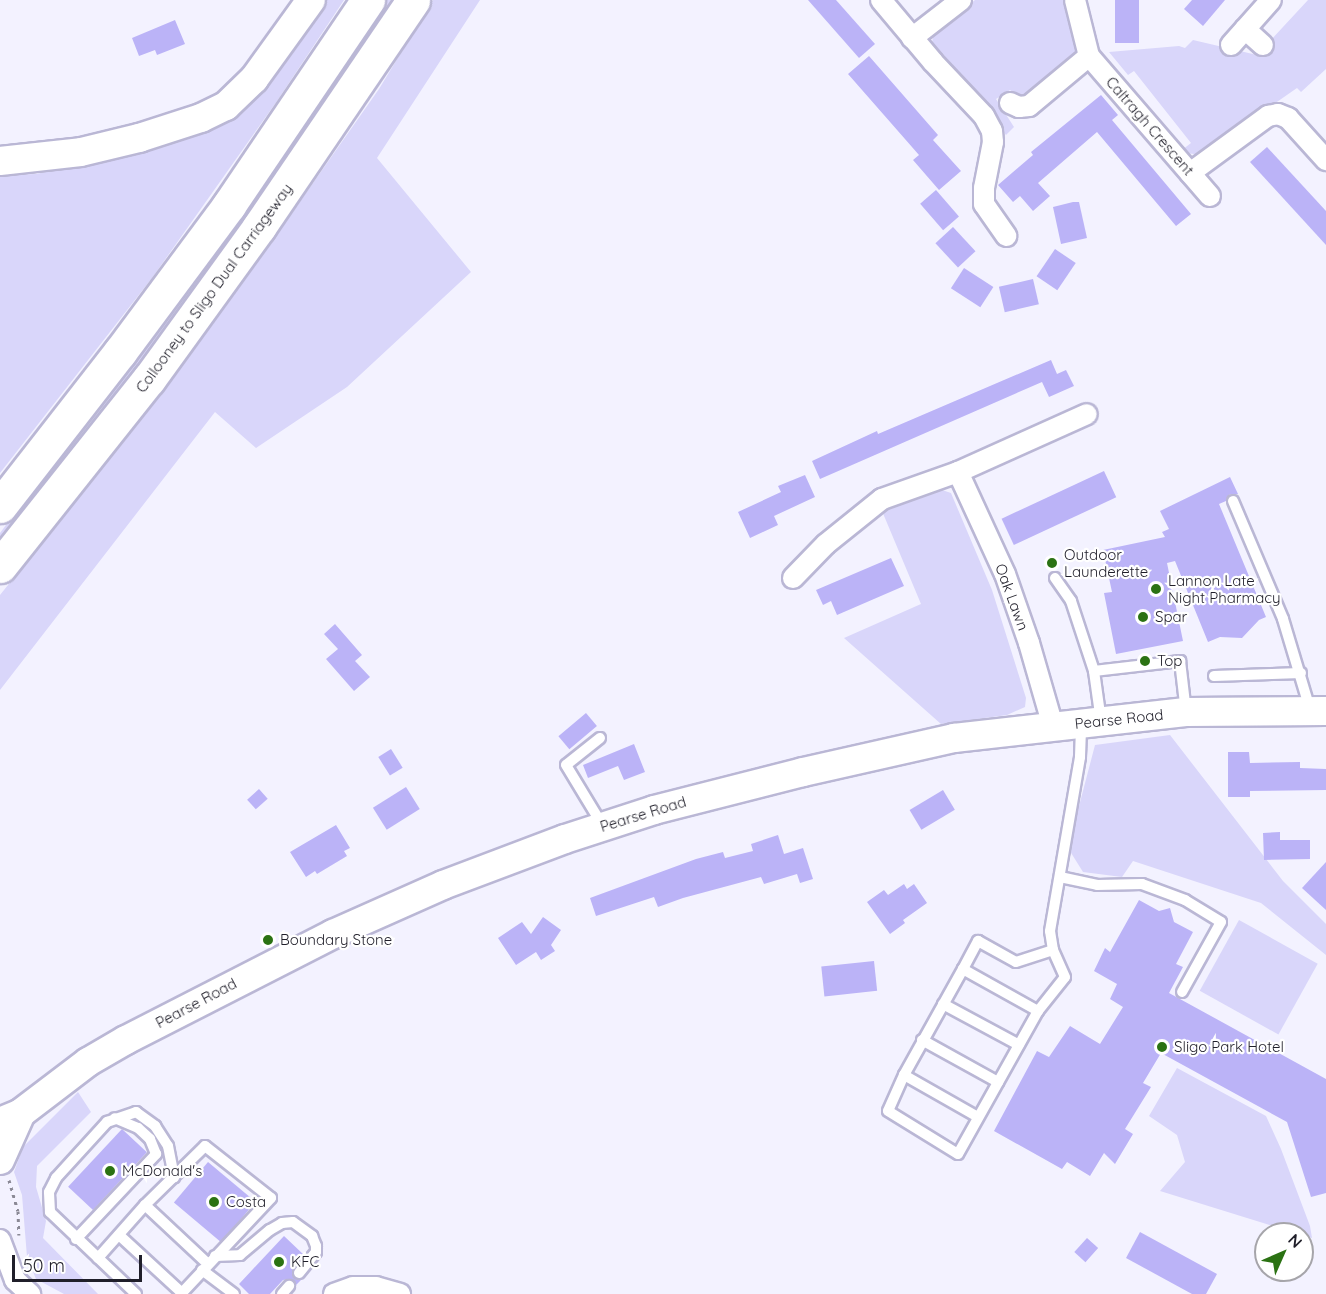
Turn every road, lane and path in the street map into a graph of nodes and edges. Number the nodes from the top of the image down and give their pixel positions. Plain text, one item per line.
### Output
1 (311, 0) edge
2 (368, 0) edge
3 (413, 0) edge
4 (881, 0) edge
5 (961, 0) edge
6 (1075, 0) edge
7 (1271, 0) edge
8 (1245, 29) junction
9 (912, 38) junction
10 (1231, 45) dead end
11 (1263, 45) dead end
12 (1089, 56) junction
13 (1010, 103) dead end
14 (1326, 160) edge
15 (0, 161) edge
16 (1190, 173) junction
17 (1210, 196) dead end
18 (1006, 236) dead end
19 (1087, 414) dead end
20 (958, 472) junction
21 (1233, 501) dead end
22 (0, 506) edge
23 (0, 566) edge
24 (793, 578) dead end
25 (1055, 578) dead end
26 (1094, 671) junction
27 (1301, 673) junction
28 (1214, 676) dead end
29 (1186, 712) junction
30 (1318, 712) edge
31 (1091, 722) junction
32 (1053, 726) junction
33 (600, 738) dead end
34 (603, 827) junction
35 (1060, 877) junction
36 (1053, 950) junction
37 (963, 969) junction
38 (1182, 992) dead end
39 (943, 1004) junction
40 (1038, 1011) junction
41 (922, 1040) junction
42 (1019, 1046) junction
43 (904, 1075) junction
44 (998, 1082) junction
45 (978, 1117) junction
46 (10, 1118) edge
47 (115, 1118) junction
48 (5, 1166) edge
49 (174, 1177) junction
50 (145, 1205) junction
51 (119, 1236) junction
52 (76, 1239) junction
53 (9, 1241) edge
54 (98, 1258) junction
55 (209, 1263) junction
56 (299, 1273) dead end
57 (181, 1293) edge
58 (30, 1294) edge
59 (136, 1294) edge
60 (234, 1294) edge
61 (334, 1294) edge
62 (400, 1294) edge

1 - 15 main road
2 - 22 highway
3 - 23 highway, Collooney to Sligo Dual Carriageway
4 - 9 street
5 - 9 street
6 - 12 street, Caltragh Crescent
7 - 8 street
8 - 10 street
8 - 11 street
9 - 18 street
12 - 13 street
12 - 16 street, Caltragh Crescent
14 - 16 street
16 - 17 street, Caltragh Crescent
19 - 20 street
20 - 24 street
20 - 32 street, Oak Lawn
21 - 27 lane
25 - 26 lane
26 - 29 lane
26 - 31 lane
27 - 28 lane
27 - 30 lane
29 - 30 main road, Pearse Road
29 - 31 main road, Pearse Road
31 - 32 main road, Pearse Road
31 - 35 lane
32 - 34 main road, Pearse Road
33 - 34 lane
34 - 46 main road, Pearse Road
35 - 36 lane
35 - 38 lane
36 - 37 lane
36 - 40 lane
37 - 39 lane
37 - 40 lane
39 - 41 lane
39 - 42 lane
40 - 42 lane
41 - 43 lane
41 - 44 lane
42 - 44 lane
43 - 45 lane
43 - 45 lane
44 - 45 lane
46 - 48 main road, Pearse Road
47 - 49 lane
47 - 52 lane
47 - 52 lane
48 - 53 path
49 - 50 lane
49 - 55 lane
50 - 51 lane
50 - 55 lane
51 - 54 lane
51 - 57 lane
52 - 54 lane
53 - 58 street
54 - 59 lane
55 - 56 lane
55 - 57 lane
55 - 60 lane
61 - 62 street

